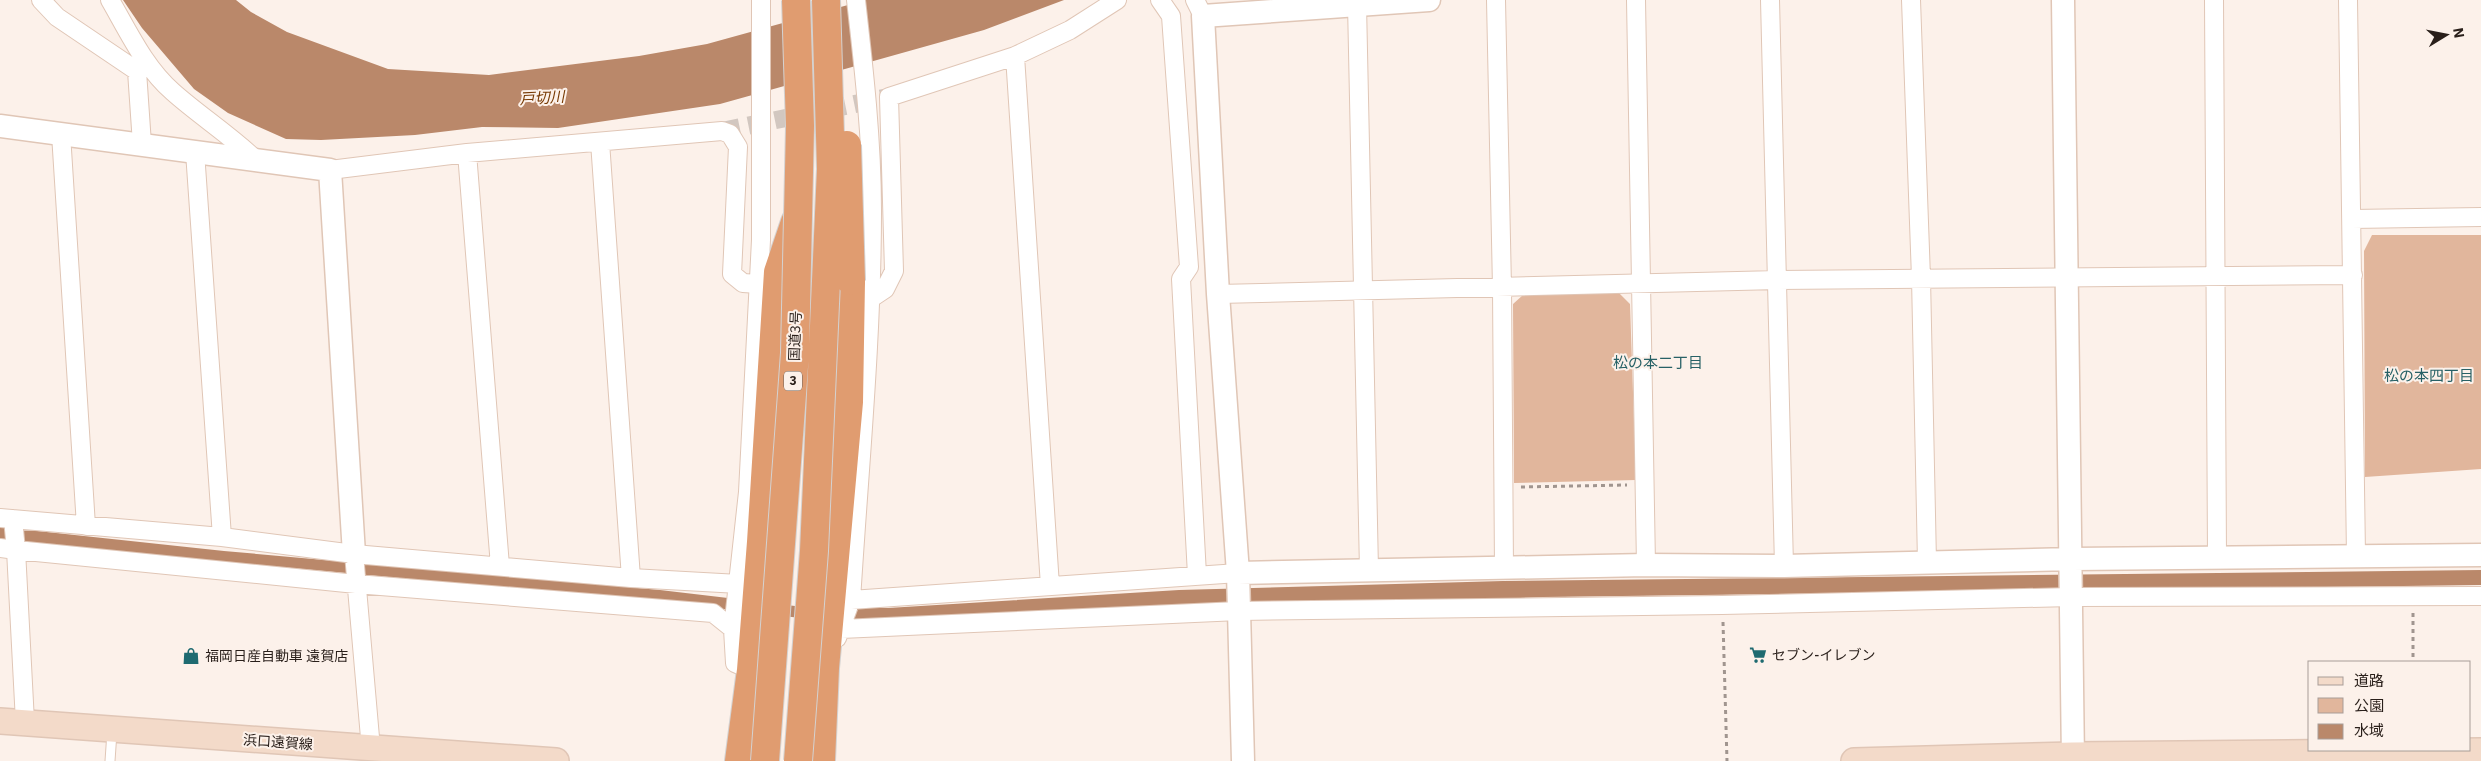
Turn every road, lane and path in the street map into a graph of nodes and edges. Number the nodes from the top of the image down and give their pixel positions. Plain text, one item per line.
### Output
1 (41, 0) edge
2 (110, 0) edge
3 (761, 0) edge
4 (796, 0) edge
5 (826, 0) edge
6 (831, 0) edge
7 (856, 0) edge
8 (1117, 0) edge
9 (1160, 0) edge
10 (1429, 0) edge
11 (1496, 0) edge
12 (1636, 0) edge
13 (1770, 0) edge
14 (1910, 0) edge
15 (2063, 0) edge
16 (2214, 0) edge
17 (2348, 0) edge
18 (1357, 4) junction
19 (1199, 8) edge
20 (1015, 56) junction
21 (143, 68) junction
22 (0, 126) edge
23 (61, 134) junction
24 (600, 142) junction
25 (142, 144) junction
26 (195, 152) junction
27 (467, 153) junction
28 (256, 160) junction
29 (330, 170) junction
30 (798, 214) junction
31 (2481, 217) edge
32 (2352, 219) junction
33 (2352, 275) junction
34 (2214, 276) junction
35 (768, 278) junction
36 (1922, 278) junction
37 (2065, 279) junction
38 (1778, 280) junction
39 (1643, 283) junction
40 (1502, 288) junction
41 (860, 290) junction
42 (1364, 291) junction
43 (1218, 294) junction
44 (1645, 484) junction
45 (1504, 488) junction
46 (7, 518) edge
47 (86, 526) junction
48 (222, 537) junction
49 (8, 549) edge
50 (354, 554) junction
51 (2481, 555) edge
52 (2356, 556) junction
53 (2217, 557) junction
54 (2072, 559) junction
55 (1926, 562) junction
56 (1646, 565) junction
57 (500, 566) junction
58 (1784, 566) junction
59 (1504, 569) junction
60 (1369, 570) junction
61 (1238, 572) junction
62 (1197, 575) junction
63 (631, 578) junction
64 (356, 584) junction
65 (739, 584) junction
66 (1050, 586) junction
67 (2481, 596) edge
68 (2072, 597) junction
69 (2413, 597) junction
70 (851, 600) junction
71 (1722, 605) junction
72 (1239, 611) junction
73 (733, 629) junction
74 (841, 629) junction
75 (2413, 661) edge
76 (825, 668) junction
77 (751, 670) junction
78 (0, 721) edge
79 (25, 722) junction
80 (112, 729) junction
81 (371, 749) junction
82 (2481, 751) edge
83 (2073, 758) edge
84 (110, 761) edge
85 (556, 761) edge
86 (739, 761) edge
87 (765, 761) edge
88 (798, 761) edge
89 (820, 761) edge
90 (1242, 761) edge
91 (1727, 761) edge
92 (1854, 761) edge

1 - 21 street
2 - 21 street
3 - 35 street
4 - 30 highway, 国道3号 / 3, bridge
5 - 88 highway, 3, bridge
6 - 41 highway, bridge
7 - 41 street
8 - 20 street
9 - 62 street
10 - 18 street
11 - 40 street
12 - 39 street
13 - 38 street
14 - 36 street
15 - 37 street
16 - 34 street
17 - 32 street
18 - 19 street
18 - 42 street
19 - 43 street
20 - 41 street
20 - 66 street
21 - 25 street
21 - 28 street
22 - 23 street
23 - 25 street
23 - 47 street
24 - 27 street
24 - 35 street
24 - 63 street
25 - 26 street
26 - 28 street
26 - 48 street
27 - 29 street
27 - 57 street
28 - 29 street
29 - 50 street
30 - 35 highway
30 - 87 highway, 国道3号 / 3, bridge
31 - 32 street
32 - 33 street
33 - 34 street
33 - 52 street
34 - 37 street
34 - 53 street
35 - 65 street
35 - 77 highway
36 - 37 street
36 - 38 street
36 - 55 street
37 - 54 street
38 - 39 street
38 - 58 street
39 - 40 street
39 - 44 street
40 - 42 street
40 - 45 street
41 - 70 street
41 - 76 highway
42 - 43 street
42 - 60 street
43 - 61 street
44 - 45 path
44 - 56 street
45 - 59 street
46 - 47 street
46 - 49 street
47 - 48 street
48 - 50 street
49 - 64 street
49 - 79 street
50 - 57 street
50 - 64 street
51 - 52 street
52 - 53 street
53 - 54 street
54 - 55 street
54 - 68 street
55 - 58 street
56 - 58 street
56 - 59 street
57 - 63 street
59 - 60 street
60 - 61 street
61 - 62 street
61 - 72 street
62 - 66 street
63 - 65 street
64 - 73 street
64 - 81 street
65 - 73 street
66 - 70 street
67 - 69 street
68 - 69 street
68 - 71 street
68 - 83 street
69 - 75 path
70 - 74 street
71 - 72 street
71 - 91 path
72 - 74 street
72 - 90 street
73 - 77 street
74 - 76 street
76 - 89 highway
77 - 86 highway
78 - 79 main road, 浜口遠賀線
79 - 80 main road, 浜口遠賀線
80 - 81 main road, 浜口遠賀線
80 - 84 lane
81 - 85 main road, 浜口遠賀線
82 - 83 main road
83 - 92 main road

